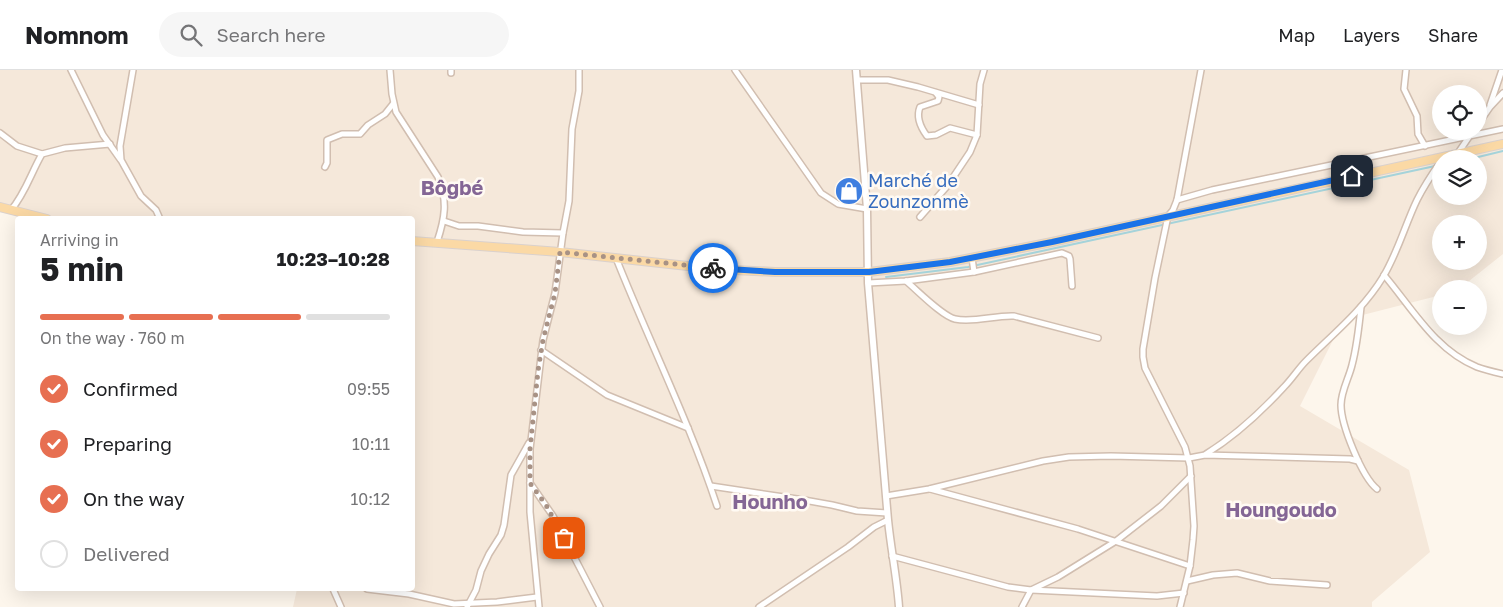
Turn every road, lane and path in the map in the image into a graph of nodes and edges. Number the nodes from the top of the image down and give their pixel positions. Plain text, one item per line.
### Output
1 (71, 70) edge
2 (133, 70) edge
3 (390, 70) edge
4 (579, 70) edge
5 (735, 70) edge
6 (856, 70) edge
7 (984, 70) edge
8 (1201, 70) edge
9 (1406, 70) edge
10 (1502, 70) edge
11 (857, 80) junction
12 (936, 93) junction
13 (1503, 93) edge
14 (393, 104) junction
15 (979, 105) junction
16 (1490, 107) junction
17 (1487, 111) edge
18 (1503, 129) edge
19 (0, 133) edge
20 (1487, 133) edge
21 (977, 135) junction
22 (1455, 140) edge
23 (110, 144) junction
24 (1503, 144) edge
25 (1426, 146) junction
26 (1473, 150) edge
27 (42, 154) junction
28 (121, 160) junction
29 (1432, 160) edge
30 (325, 167) dead end
31 (1432, 174) edge
32 (1177, 200) junction
33 (0, 207) edge
34 (867, 208) junction
35 (11, 211) junction
36 (34, 216) edge
37 (159, 216) edge
38 (1168, 216) junction
39 (920, 217) dead end
40 (444, 221) junction
41 (563, 233) junction
42 (415, 241) edge
43 (437, 242) junction
44 (560, 252) junction
45 (616, 258) junction
46 (973, 265) junction
47 (869, 272) junction
48 (1384, 275) junction
49 (906, 281) junction
50 (868, 283) junction
51 (1072, 286) dead end
52 (1361, 307) junction
53 (1098, 338) dead end
54 (541, 350) junction
55 (1503, 374) edge
56 (688, 428) junction
57 (531, 440) junction
58 (1205, 455) junction
59 (1189, 458) junction
60 (1358, 461) junction
61 (1192, 476) junction
62 (530, 483) junction
63 (711, 486) junction
64 (929, 489) junction
65 (1377, 489) dead end
66 (886, 496) junction
67 (717, 506) dead end
68 (887, 513) junction
69 (888, 520) junction
70 (1116, 541) junction
71 (892, 556) junction
72 (1190, 566) junction
73 (1187, 581) junction
74 (1327, 585) dead end
75 (1031, 590) junction
76 (334, 591) edge
77 (384, 591) edge
78 (1184, 593) junction
79 (537, 597) junction
80 (467, 606) edge
81 (341, 607) edge
82 (538, 607) edge
83 (600, 607) edge
84 (759, 607) edge
85 (899, 607) edge
86 (1022, 607) edge
87 (1180, 607) edge

1 - 23 street
2 - 28 street
3 - 14 street
4 - 41 street
5 - 34 street
6 - 11 street
7 - 15 street
8 - 32 street
9 - 25 street
10 - 16 street
11 - 12 street
11 - 34 street
12 - 15 street
12 - 21 street
13 - 16 street
14 - 30 street
14 - 40 street
15 - 21 street
16 - 17 street
18 - 20 street
19 - 27 street
21 - 39 street
22 - 25 street
23 - 27 street
23 - 28 street
24 - 26 main road
25 - 32 street
27 - 35 street
28 - 37 street
29 - 38 main road
31 - 48 street
32 - 38 street
33 - 35 main road
34 - 47 street
35 - 36 main road
38 - 46 main road
38 - 59 street
40 - 41 street
40 - 43 street
41 - 44 street
42 - 43 main road
43 - 44 main road
44 - 45 main road
44 - 54 street
45 - 47 main road
45 - 56 street
46 - 47 main road
46 - 49 street
46 - 51 street
47 - 50 street
48 - 52 street
48 - 55 street
49 - 50 street
49 - 53 street
50 - 66 street
52 - 58 street
52 - 60 street
54 - 56 street
54 - 57 street
56 - 63 street
57 - 62 street
57 - 80 street
58 - 59 street
58 - 60 street
59 - 61 street
59 - 64 street
60 - 65 street
61 - 70 street
61 - 72 street
62 - 79 street
62 - 83 street
63 - 67 street
63 - 68 street
64 - 66 street
64 - 70 street
66 - 68 street
68 - 69 street
69 - 71 street
69 - 84 street
70 - 72 street
70 - 75 street
71 - 75 street
71 - 85 street
72 - 73 street
73 - 74 street
73 - 78 street
75 - 78 street
75 - 86 street
76 - 81 street
77 - 80 street
78 - 87 street
79 - 80 street
79 - 82 street

